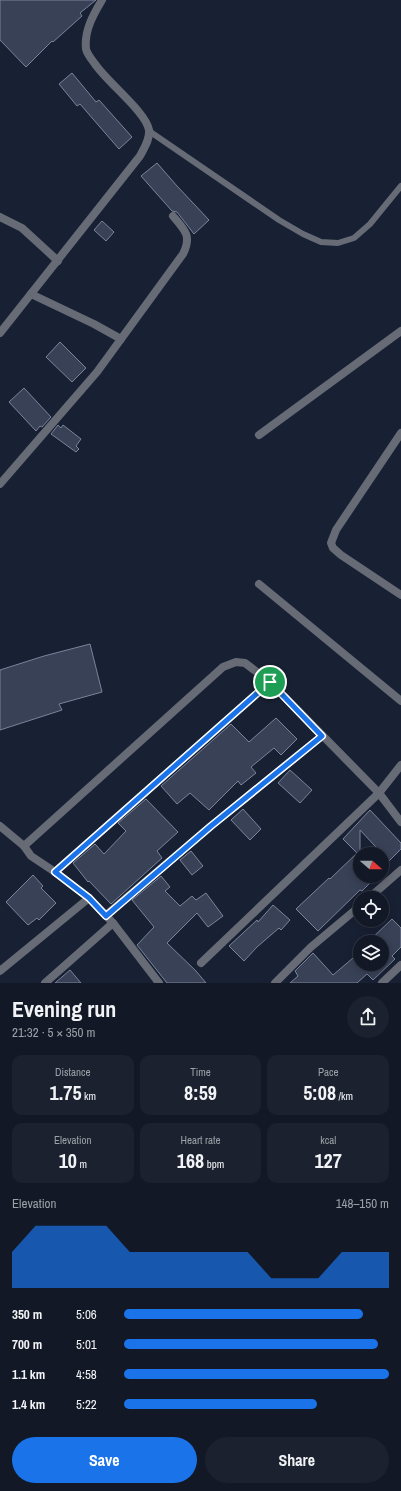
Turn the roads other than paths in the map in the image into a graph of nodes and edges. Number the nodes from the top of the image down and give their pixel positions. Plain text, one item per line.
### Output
1 (102, 0) edge
2 (149, 131) junction
3 (401, 186) edge
4 (173, 216) dead end
5 (0, 217) edge
6 (58, 261) junction
7 (32, 294) junction
8 (401, 331) edge
9 (0, 333) edge
10 (121, 339) junction
11 (401, 433) edge
12 (258, 435) dead end
13 (0, 484) edge
14 (259, 584) dead end
15 (401, 595) edge
16 (270, 682) junction
17 (401, 701) edge
18 (322, 736) junction
19 (401, 765) edge
20 (379, 793) junction
21 (401, 822) edge
22 (0, 826) edge
23 (24, 846) junction
24 (401, 870) edge
25 (55, 872) junction
26 (377, 891) edge
27 (89, 898) junction
28 (353, 912) edge
29 (106, 916) junction
30 (113, 923) junction
31 (201, 963) dead end
32 (401, 965) edge
33 (0, 971) edge
34 (44, 983) edge
35 (159, 983) edge
36 (275, 983) edge
37 (382, 983) edge

1 - 2 street
2 - 3 lane
2 - 6 street
4 - 10 street
5 - 6 street
6 - 7 street
7 - 9 street
7 - 10 street
8 - 12 street
10 - 13 street
11 - 15 street
14 - 17 street
16 - 18 street
16 - 23 street
16 - 25 street
18 - 20 street
18 - 29 street
19 - 20 street
20 - 21 street
20 - 31 street
22 - 23 street
23 - 25 street
24 - 26 street
25 - 27 street
27 - 29 street
27 - 33 street
28 - 36 street
29 - 30 street
30 - 34 street
30 - 35 street
32 - 37 street

